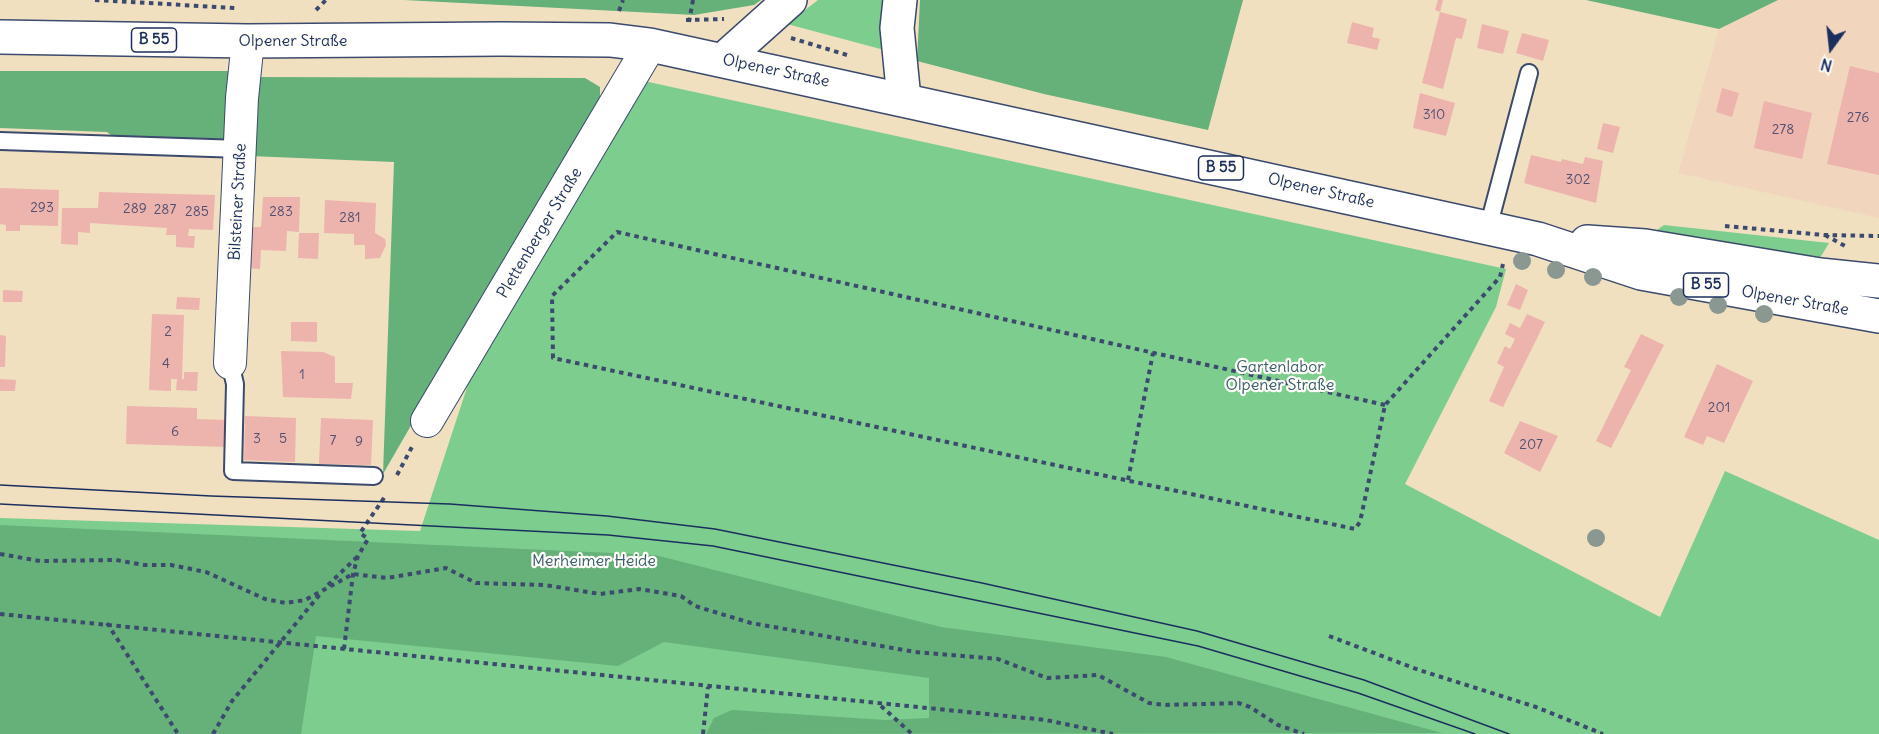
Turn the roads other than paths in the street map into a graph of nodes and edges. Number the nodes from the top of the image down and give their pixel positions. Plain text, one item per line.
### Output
1 (790, 0) edge
2 (900, 0) edge
3 (0, 37) edge
4 (248, 41) junction
5 (650, 45) junction
6 (723, 60) junction
7 (1529, 73) dead end
8 (904, 99) junction
9 (0, 141) edge
10 (241, 149) junction
11 (1488, 228) junction
12 (1538, 239) junction
13 (1879, 281) edge
14 (1824, 306) junction
15 (1879, 316) edge
16 (1879, 336) edge
17 (230, 363) joint
18 (427, 421) dead end
19 (374, 476) dead end

1 - 6 main road
2 - 8 main road
3 - 4 main road, Olpener Straße / B 55
4 - 5 main road, Olpener Straße / B 55
4 - 10 street, Bilsteiner Straße
5 - 6 main road, Olpener Straße / B 55
5 - 18 street, Plettenberger Straße
6 - 8 main road, Olpener Straße / B 55
7 - 11 lane
8 - 11 main road, Olpener Straße / B 55
9 - 10 lane
10 - 17 street, Bilsteiner Straße
11 - 12 main road, Olpener Straße / B 55
12 - 13 main road, Olpener Straße / B 55
12 - 14 main road, Olpener Straße / B 55
14 - 15 main road, Olpener Straße / B 55
14 - 16 main road
17 - 19 lane

